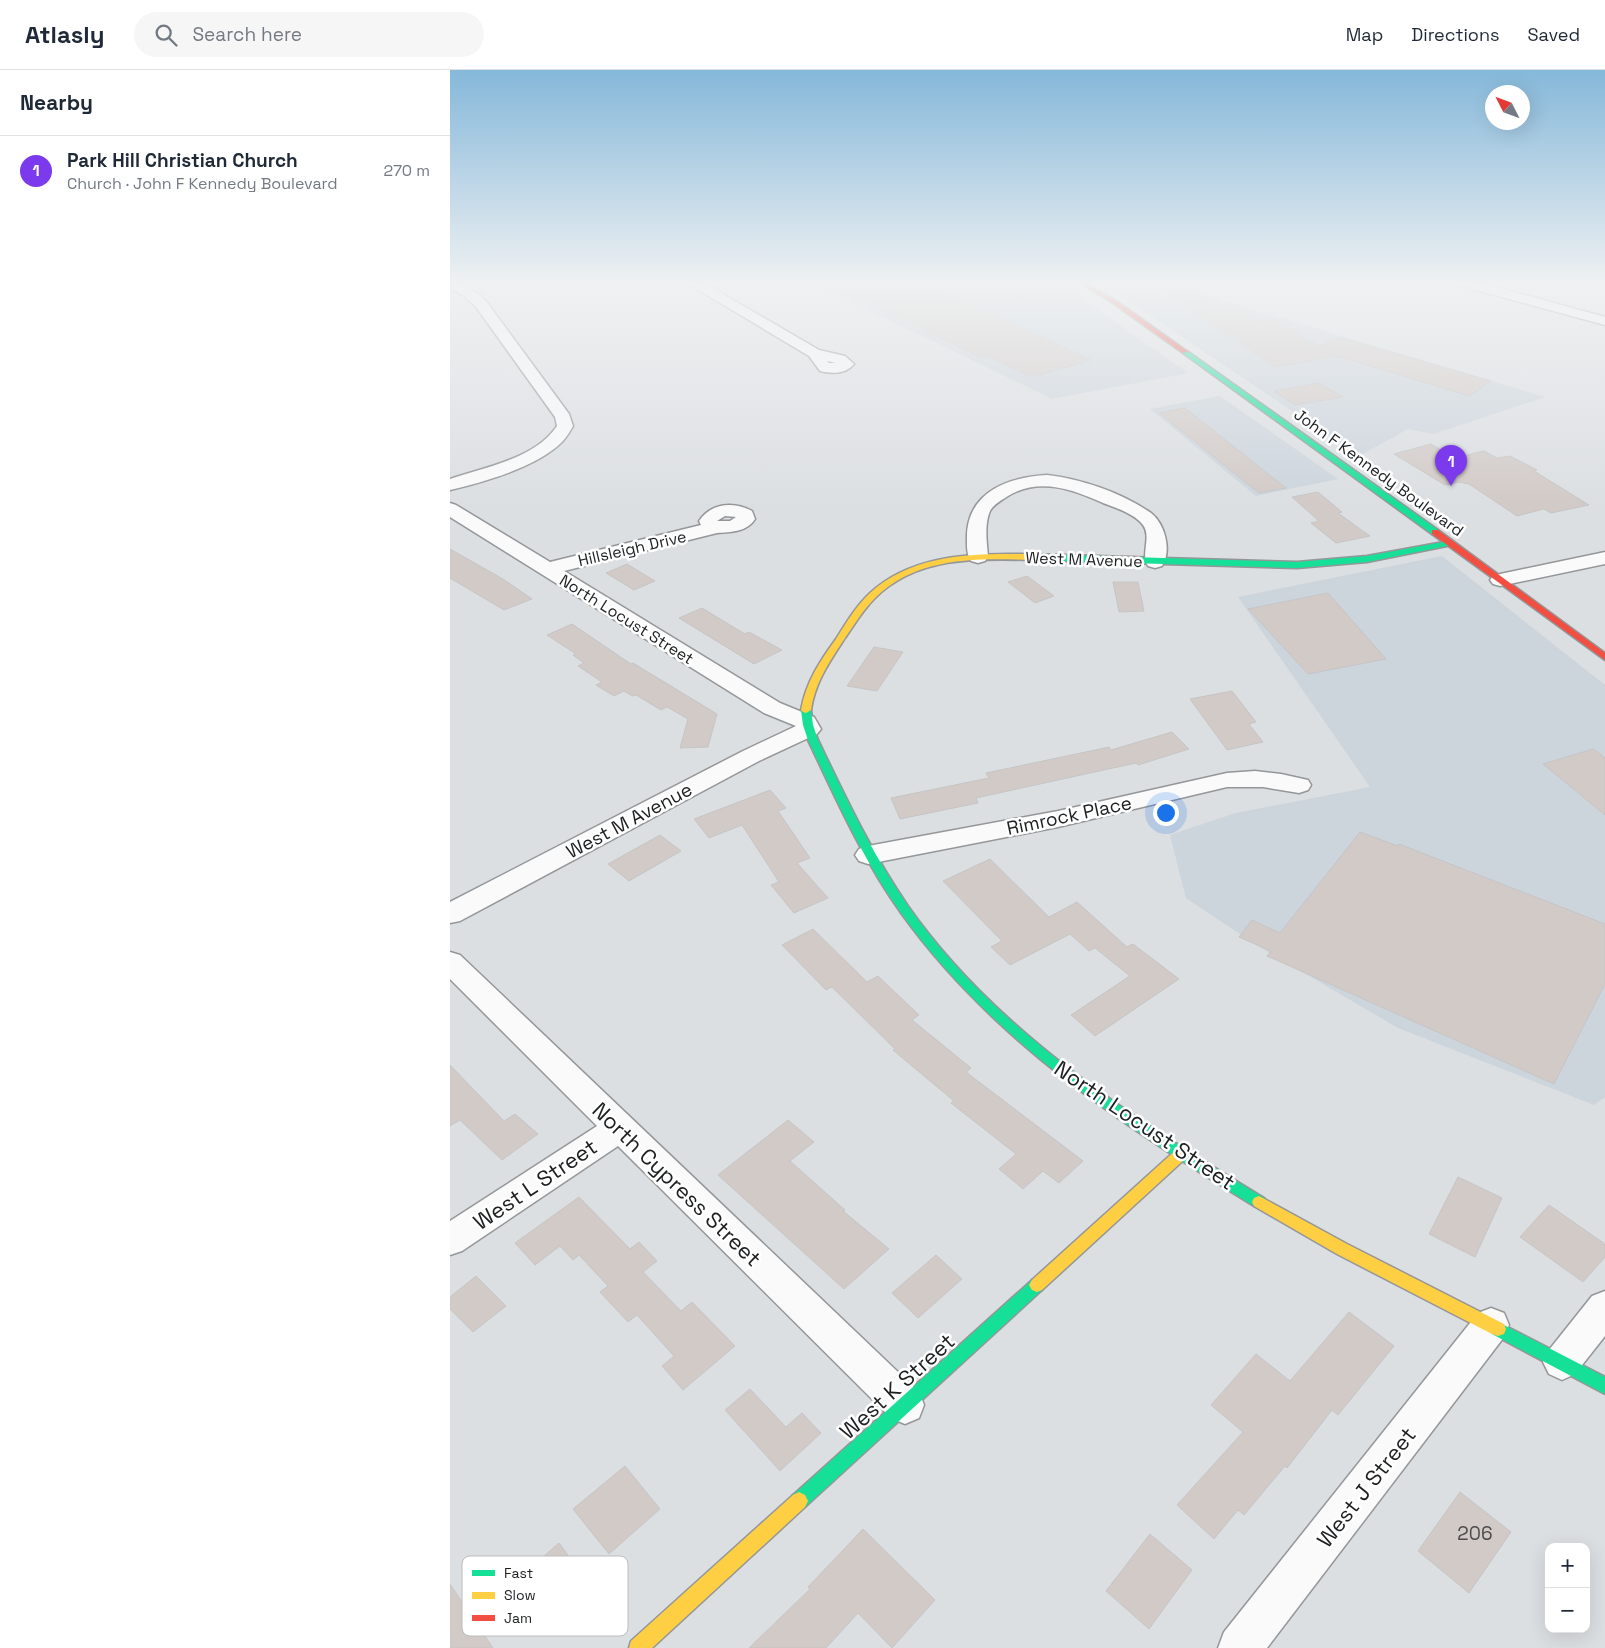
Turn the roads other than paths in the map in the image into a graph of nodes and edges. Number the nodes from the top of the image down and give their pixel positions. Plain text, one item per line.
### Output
1 (519, 357) edge
2 (1192, 357) edge
3 (450, 485) edge
4 (450, 509) edge
5 (717, 527) dead end
6 (1449, 543) junction
7 (978, 557) junction
8 (1605, 558) edge
9 (1156, 562) junction
10 (548, 570) junction
11 (1500, 580) junction
12 (1605, 657) edge
13 (808, 726) junction
14 (1299, 785) dead end
15 (868, 855) junction
16 (450, 914) edge
17 (450, 962) edge
18 (619, 1128) junction
19 (1182, 1153) junction
20 (450, 1240) edge
21 (1605, 1308) edge
22 (1491, 1325) junction
23 (1562, 1362) junction
24 (1605, 1386) edge
25 (905, 1405) junction
26 (638, 1648) edge
27 (1240, 1648) edge

1 - 3 street
2 - 6 street, John F Kennedy Boulevard
4 - 10 street, North Locust Street
5 - 10 street, Hillsleigh Drive
6 - 9 street, West M Avenue
6 - 11 street, John F Kennedy Boulevard
7 - 9 street, West M Avenue
7 - 9 street
7 - 13 street, West M Avenue
8 - 11 street
10 - 13 street, North Locust Street
11 - 12 street, John F Kennedy Boulevard
13 - 15 street, North Locust Street
13 - 16 street, West M Avenue
14 - 15 street, Rimrock Place
15 - 19 street, North Locust Street
17 - 18 street, North Cypress Street
18 - 20 street, West L Street
18 - 25 street, North Cypress Street
19 - 22 street, North Locust Street
19 - 25 street, West K Street
21 - 23 street
22 - 23 street, North Locust Street
22 - 27 street, West J Street
23 - 24 street, North Locust Street
25 - 26 street, West K Street

